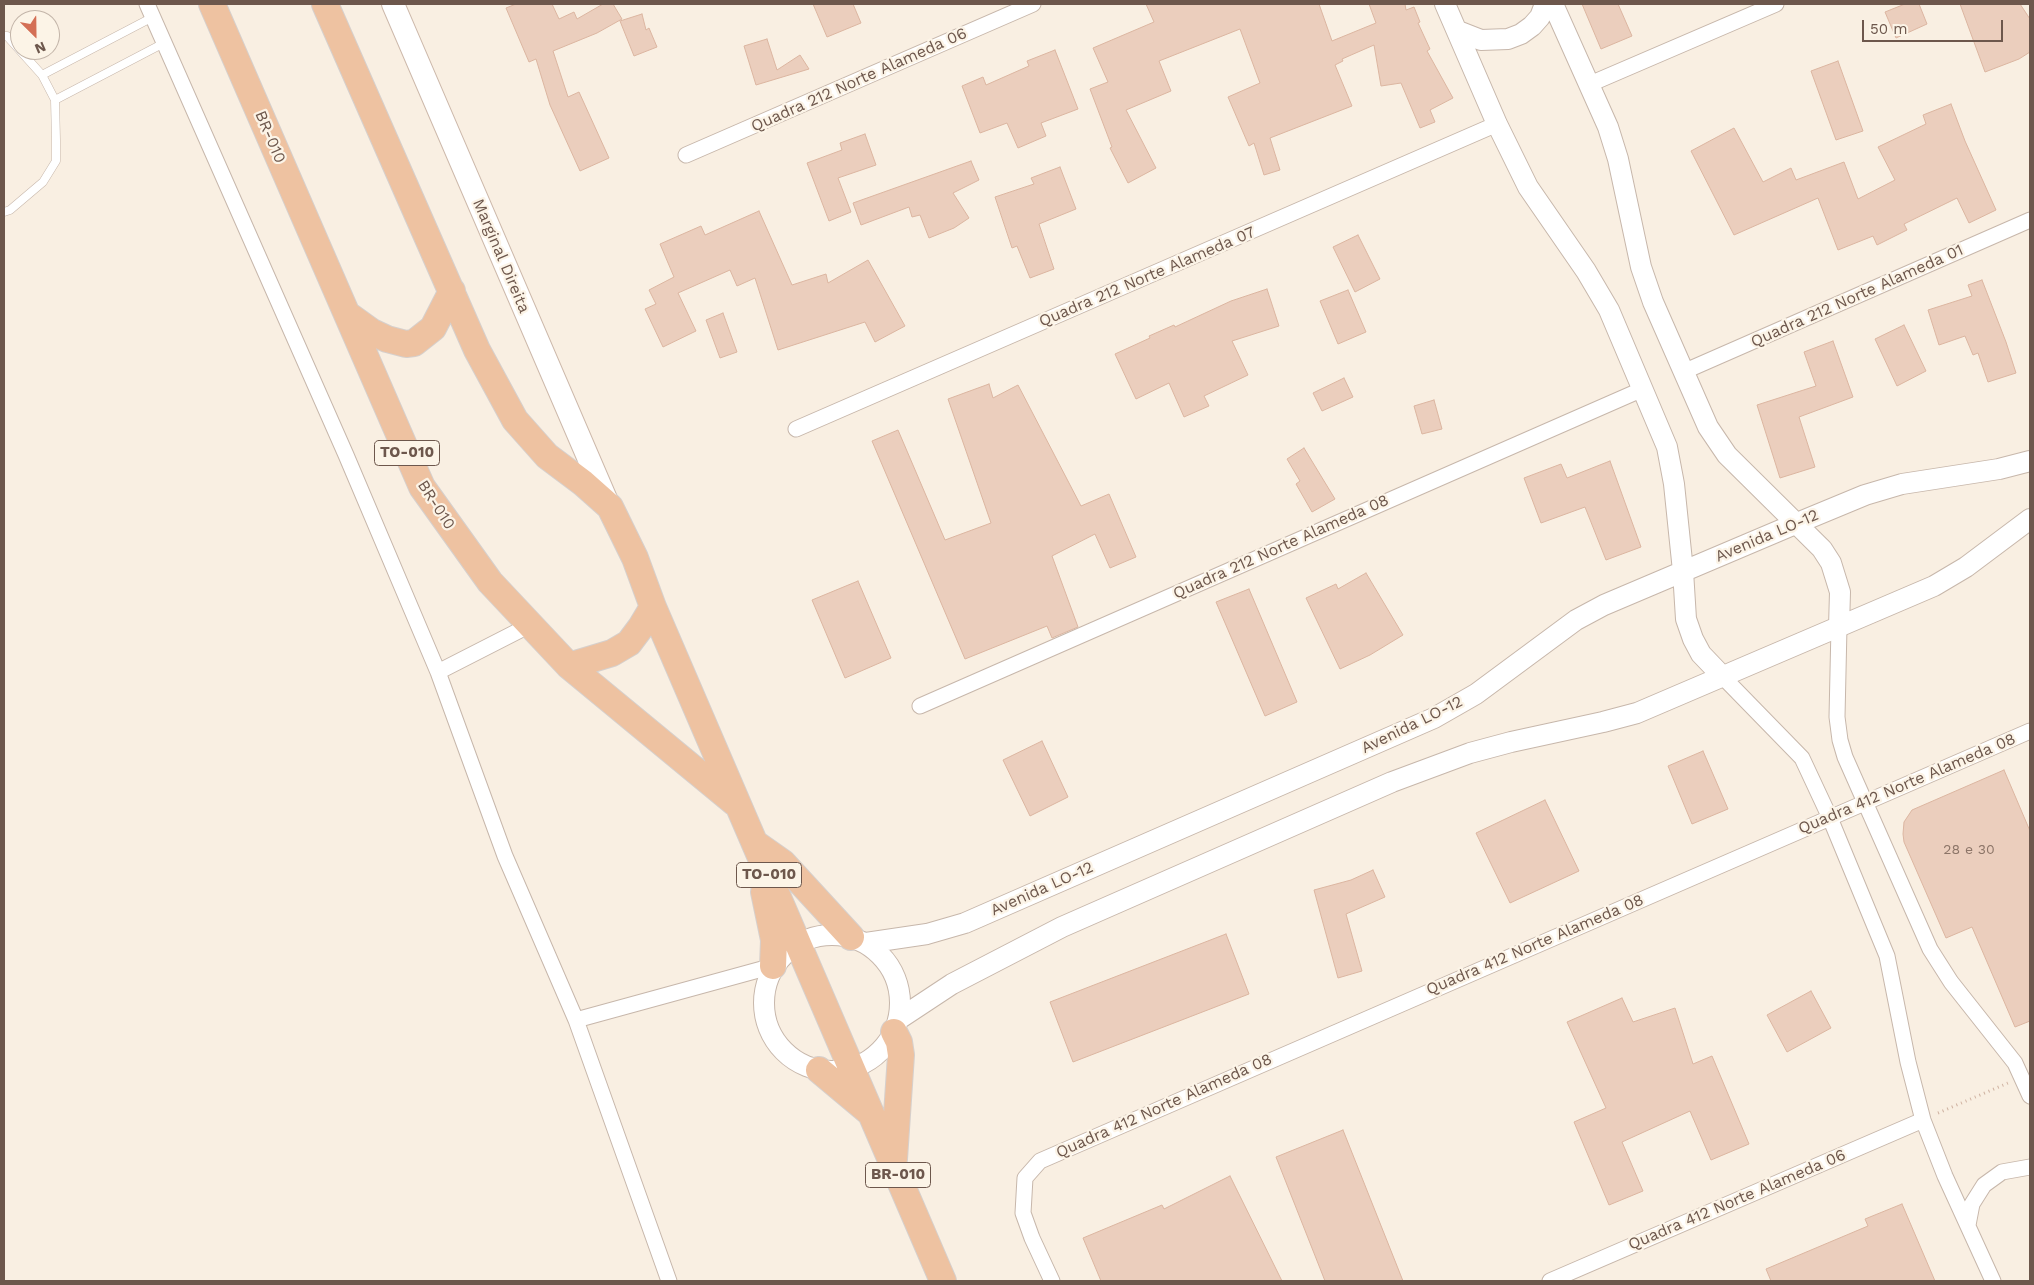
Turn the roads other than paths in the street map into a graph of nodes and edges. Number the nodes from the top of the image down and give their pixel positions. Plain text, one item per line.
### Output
1 (212, 4) edge
2 (325, 4) edge
3 (393, 4) edge
4 (1033, 4) edge
5 (1445, 4) edge
6 (1545, 4) edge
7 (1553, 4) edge
8 (1776, 4) edge
9 (150, 11) edge
10 (1458, 31) junction
11 (4, 36) edge
12 (164, 43) junction
13 (42, 74) junction
14 (1590, 84) junction
15 (55, 100) junction
16 (1497, 124) junction
17 (686, 155) dead end
18 (4, 212) edge
19 (2030, 220) edge
20 (452, 291) junction
21 (347, 314) junction
22 (1683, 372) junction
23 (1642, 389) junction
24 (796, 429) dead end
25 (2030, 461) edge
26 (610, 508) junction
27 (2030, 520) edge
28 (1795, 524) junction
29 (1684, 571) junction
30 (653, 607) junction
31 (530, 624) junction
32 (1839, 627) junction
33 (569, 666) junction
34 (438, 672) junction
35 (1723, 677) junction
36 (920, 706) dead end
37 (2030, 731) edge
38 (1865, 802) junction
39 (739, 807) junction
40 (1830, 818) junction
41 (759, 852) junction
42 (859, 940) junction
43 (799, 944) junction
44 (773, 966) junction
45 (576, 1020) junction
46 (897, 1025) junction
47 (852, 1068) junction
48 (819, 1070) junction
49 (2026, 1075) edge
50 (2030, 1096) edge
51 (872, 1114) junction
52 (1923, 1120) junction
53 (894, 1165) junction
54 (2030, 1167) edge
55 (1968, 1225) junction
56 (669, 1281) edge
57 (943, 1281) edge
58 (1052, 1281) edge
59 (1550, 1281) edge
60 (1993, 1281) edge

1 - 21 highway, BR-010 / TO-010
2 - 20 highway, TO-010
3 - 26 main road, Marginal Direita
4 - 17 street, Quadra 212 Norte Alameda 06
5 - 10 street
6 - 10 street
7 - 14 street
8 - 14 street
9 - 12 street
9 - 13 lane
10 - 16 street
11 - 13 lane
12 - 15 lane
12 - 34 street
13 - 15 lane
14 - 22 street
15 - 18 lane
16 - 23 street
16 - 24 street, Quadra 212 Norte Alameda 07
19 - 22 street, Quadra 212 Norte Alameda 01
20 - 21 highway
20 - 26 highway, TO-010
21 - 31 highway, BR-010 / TO-010
22 - 28 street
23 - 29 street
23 - 36 street, Quadra 212 Norte Alameda 08
25 - 28 street, Avenida LO-12
26 - 30 highway, TO-010
27 - 32 street
28 - 29 street, Avenida LO-12
28 - 32 street
29 - 35 street
29 - 42 street, Avenida LO-12
30 - 33 highway
30 - 39 highway, TO-010
31 - 33 highway, BR-010 / TO-010
31 - 34 street
32 - 35 street
32 - 38 street
33 - 39 highway, BR-010 / TO-010
34 - 45 street
35 - 40 street
35 - 46 street
37 - 38 street, Quadra 412 Norte Alameda 08
38 - 40 street, Quadra 412 Norte Alameda 08
38 - 49 street
39 - 41 highway, TO-010
40 - 52 street
40 - 58 street, Quadra 412 Norte Alameda 08
41 - 42 highway
41 - 43 highway, TO-010
41 - 44 highway
42 - 43 street, Avenida LO-12
42 - 46 street
43 - 44 street
43 - 47 highway, TO-010
44 - 45 street
44 - 48 street
45 - 56 street
46 - 47 street
46 - 53 highway
47 - 48 street
47 - 51 highway, BR-010 / BR-010
48 - 51 highway
49 - 50 street
51 - 53 highway, BR-010 / BR-010
52 - 55 street
52 - 59 street, Quadra 412 Norte Alameda 06
53 - 57 highway, BR-010 / BR-010
54 - 55 street
55 - 60 street

